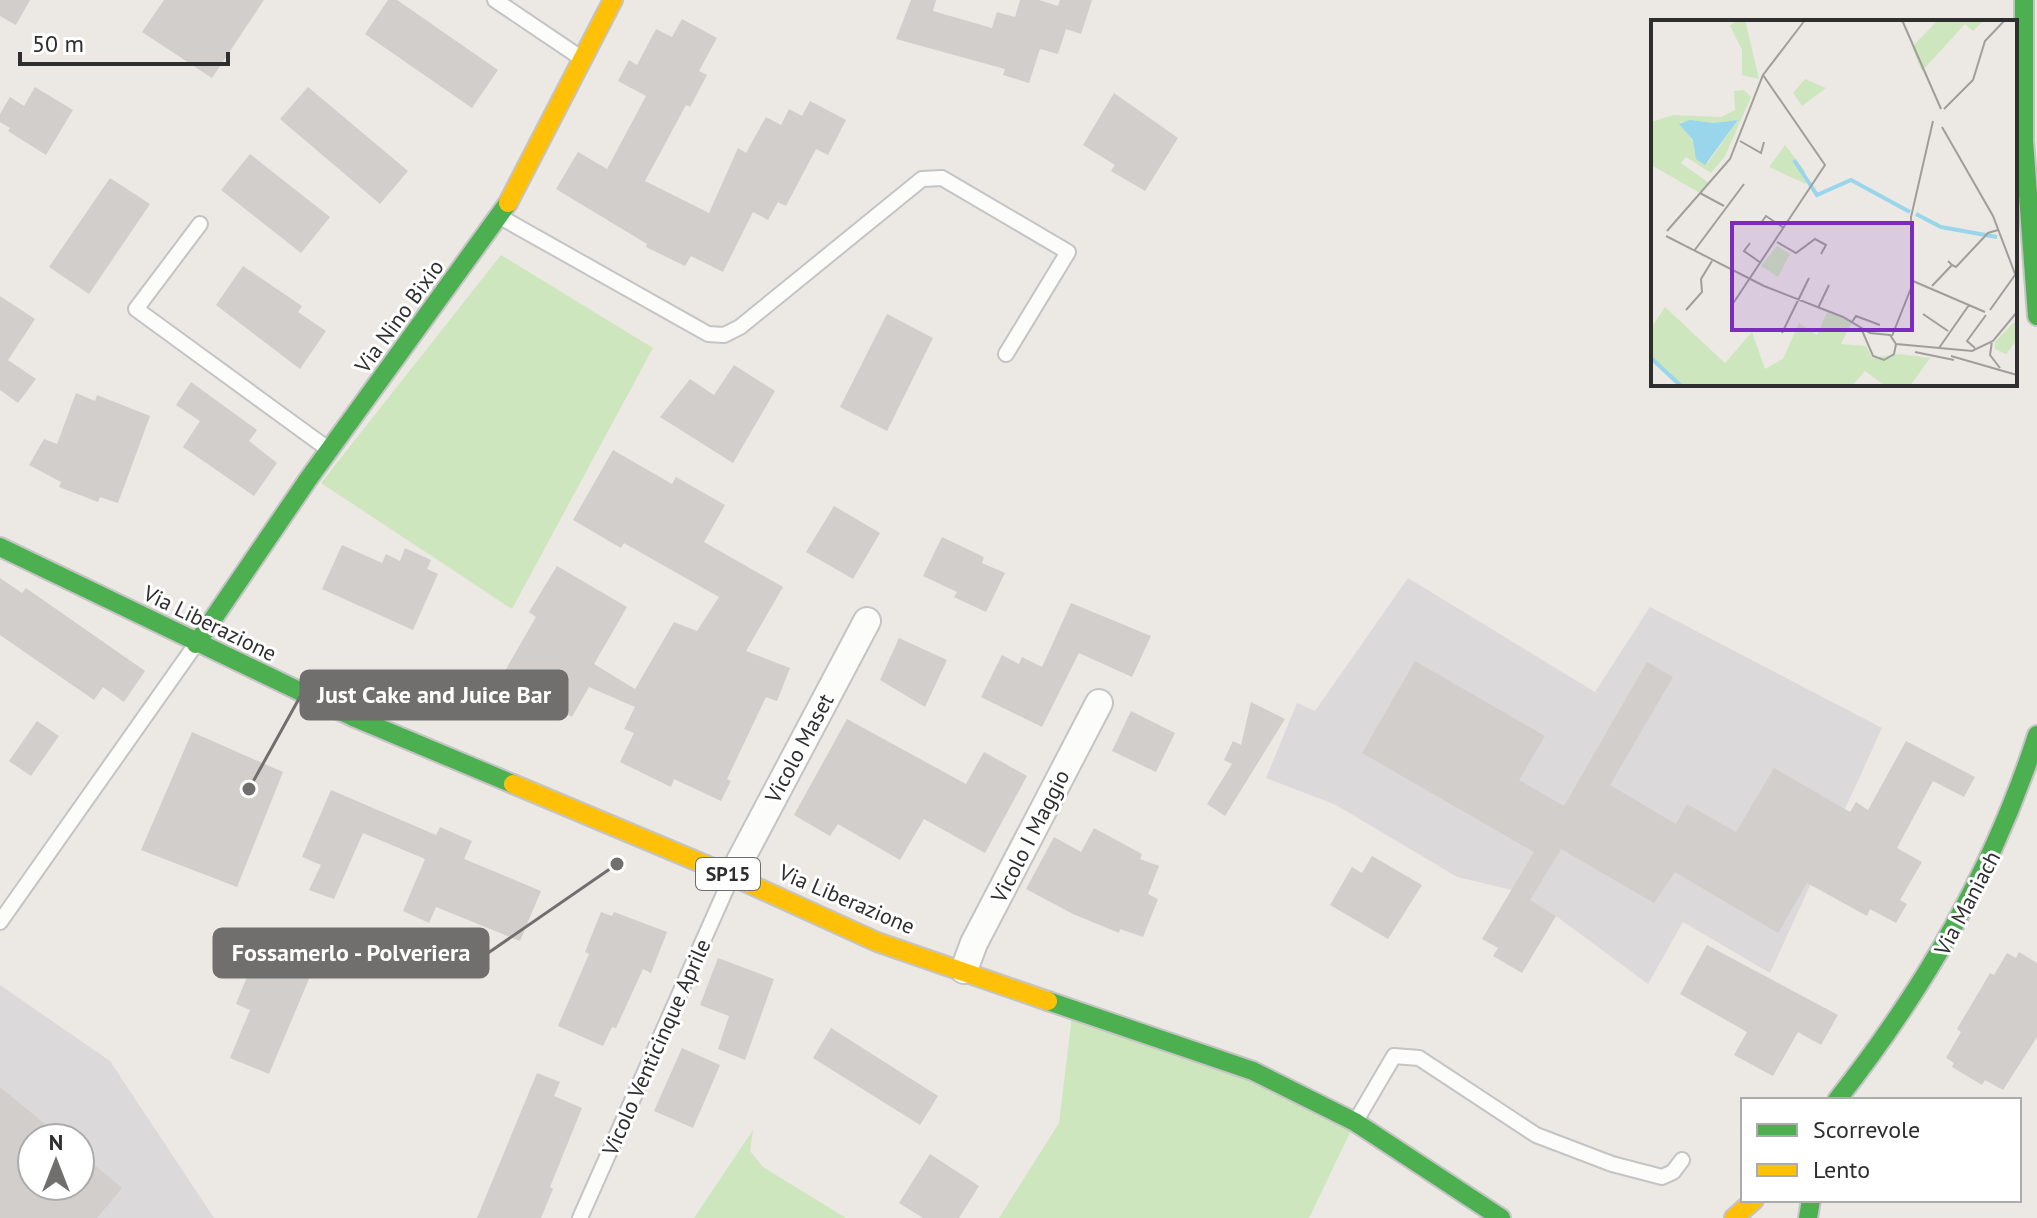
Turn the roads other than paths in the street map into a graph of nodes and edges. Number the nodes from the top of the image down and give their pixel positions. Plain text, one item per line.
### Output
1 (495, 0) edge
2 (613, 0) edge
3 (2024, 0) edge
4 (581, 58) junction
5 (501, 218) junction
6 (200, 224) dead end
7 (2037, 316) edge
8 (1006, 354) dead end
9 (330, 450) junction
10 (0, 547) edge
11 (867, 621) dead end
12 (196, 644) junction
13 (1099, 703) dead end
14 (2035, 746) edge
15 (732, 876) junction
16 (0, 922) edge
17 (964, 970) junction
18 (1884, 1043) junction
19 (1839, 1098) edge
20 (1856, 1098) edge
21 (1355, 1122) junction
22 (1682, 1160) dead end
23 (1456, 1191) junction
24 (1752, 1202) edge
25 (580, 1218) edge
26 (1482, 1218) edge
27 (1501, 1218) edge
28 (1734, 1218) edge

1 - 4 lane
2 - 4 main road, Via Nino Bixio
3 - 7 main road
4 - 5 main road, Via Nino Bixio
5 - 8 lane
5 - 9 main road, Via Nino Bixio
6 - 9 lane
9 - 12 main road, Via Nino Bixio
10 - 12 main road, Via Liberazione / SP15
11 - 15 street, Vicolo Maset
12 - 15 main road, Via Liberazione / SP15
12 - 16 lane
13 - 17 street, Vicolo I Maggio
14 - 18 main road, Via Maniach
15 - 17 main road, Via Liberazione / SP15
15 - 25 lane, Vicolo Venticinque Aprile
17 - 21 main road, Via Liberazione / SP15
18 - 19 main road, Via Maniach
18 - 20 main road, Via Maniach
21 - 22 lane
21 - 23 main road, Via Liberazione / SP15
23 - 26 main road, Via Liberazione / SP15
23 - 27 main road, Via Liberazione / SP15
24 - 28 main road

